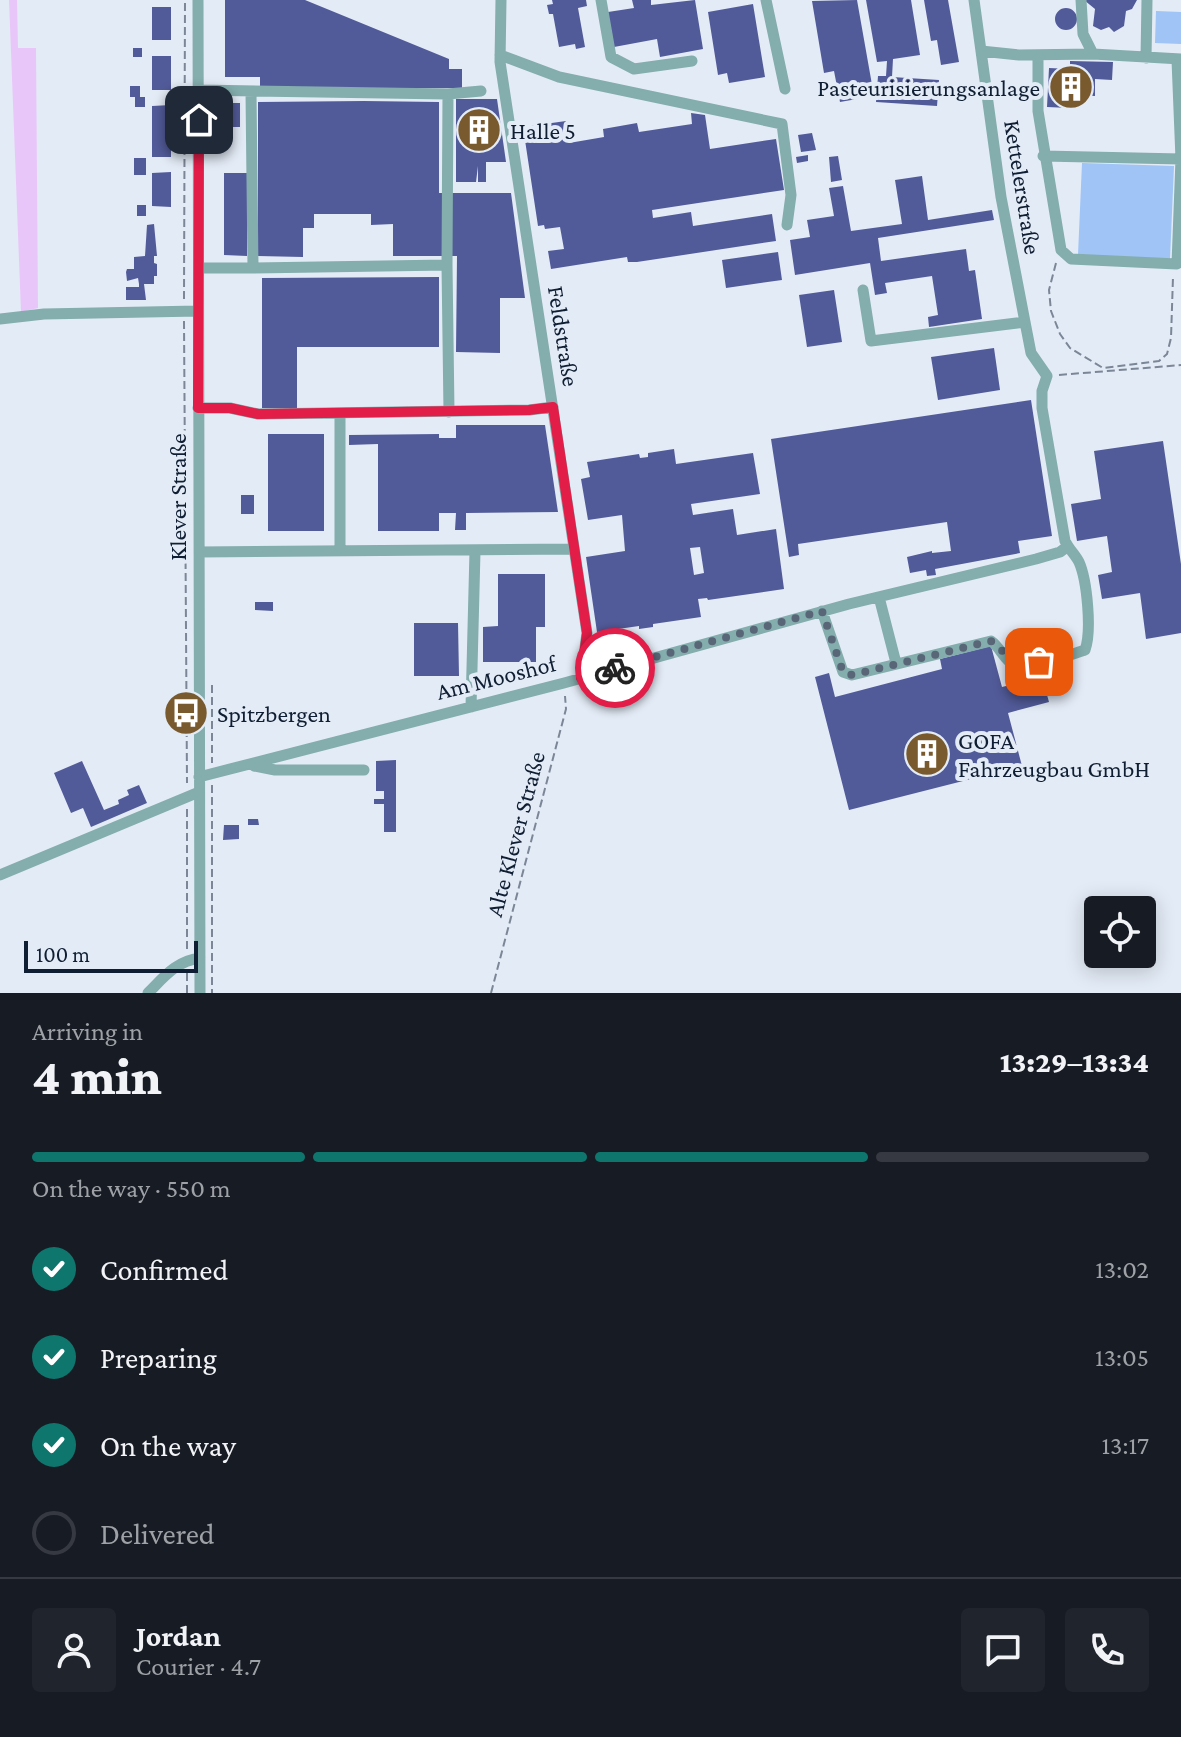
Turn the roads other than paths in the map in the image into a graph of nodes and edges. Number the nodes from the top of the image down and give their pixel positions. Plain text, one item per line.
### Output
1 (198, 0) edge
2 (501, 0) edge
3 (601, 0) edge
4 (766, 0) edge
5 (974, 0) edge
6 (1081, 0) edge
7 (1147, 0) edge
8 (981, 51) junction
9 (1093, 54) junction
10 (500, 55) junction
11 (1038, 55) junction
12 (1146, 58) junction
13 (1179, 60) edge
14 (692, 61) dead end
15 (1179, 81) edge
16 (785, 89) dead end
17 (199, 90) junction
18 (481, 91) dead end
19 (251, 93) junction
20 (448, 94) junction
21 (1043, 156) junction
22 (1181, 159) edge
23 (1180, 207) edge
24 (787, 225) dead end
25 (1180, 241) edge
26 (447, 265) junction
27 (199, 268) junction
28 (253, 268) junction
29 (863, 290) dead end
30 (198, 311) junction
31 (0, 319) edge
32 (1025, 322) junction
33 (553, 407) junction
34 (198, 408) junction
35 (449, 412) junction
36 (340, 413) junction
37 (1068, 546) junction
38 (574, 549) junction
39 (340, 551) junction
40 (475, 551) junction
41 (199, 552) junction
42 (879, 597) junction
43 (822, 611) junction
44 (896, 663) junction
45 (581, 678) junction
46 (471, 707) junction
47 (249, 765) junction
48 (364, 770) dead end
49 (199, 777) junction
50 (199, 792) junction
51 (0, 875) edge
52 (194, 959) junction
53 (148, 993) edge
54 (200, 993) edge

1 - 17 street, Klever Straße
2 - 10 street, Feldstraße
3 - 14 street
4 - 16 street
5 - 8 street, Kettelerstraße
6 - 9 street
7 - 12 street
8 - 11 street
8 - 32 street, Kettelerstraße
9 - 11 street
9 - 12 street
10 - 24 street
10 - 33 street, Feldstraße
11 - 21 street
12 - 13 street
13 - 15 street
15 - 22 street
17 - 19 street
17 - 27 street, Klever Straße
18 - 20 street
19 - 20 street
19 - 28 street
20 - 26 street
21 - 22 street
21 - 25 street
22 - 23 street
23 - 25 street
26 - 28 street
26 - 35 street
27 - 28 street
27 - 30 street, Klever Straße
29 - 32 street
30 - 31 street
30 - 34 street, Klever Straße
32 - 37 street, Kettelerstraße
33 - 35 street
33 - 38 street, Feldstraße
34 - 36 street
34 - 41 street, Klever Straße
35 - 36 street
36 - 39 street
37 - 42 street, Am Mooshof
37 - 44 street
38 - 40 street
38 - 45 street, Feldstraße
39 - 40 street
39 - 41 street
40 - 46 street
41 - 49 street, Klever Straße
42 - 43 street, Am Mooshof
42 - 44 street
43 - 44 street
43 - 45 street, Am Mooshof
45 - 46 street, Am Mooshof
46 - 47 street, Am Mooshof
47 - 48 street
47 - 49 street, Am Mooshof
49 - 50 street, Klever Straße
50 - 51 street
50 - 52 street, Klever Straße
52 - 53 street
52 - 54 street, Klever Straße

